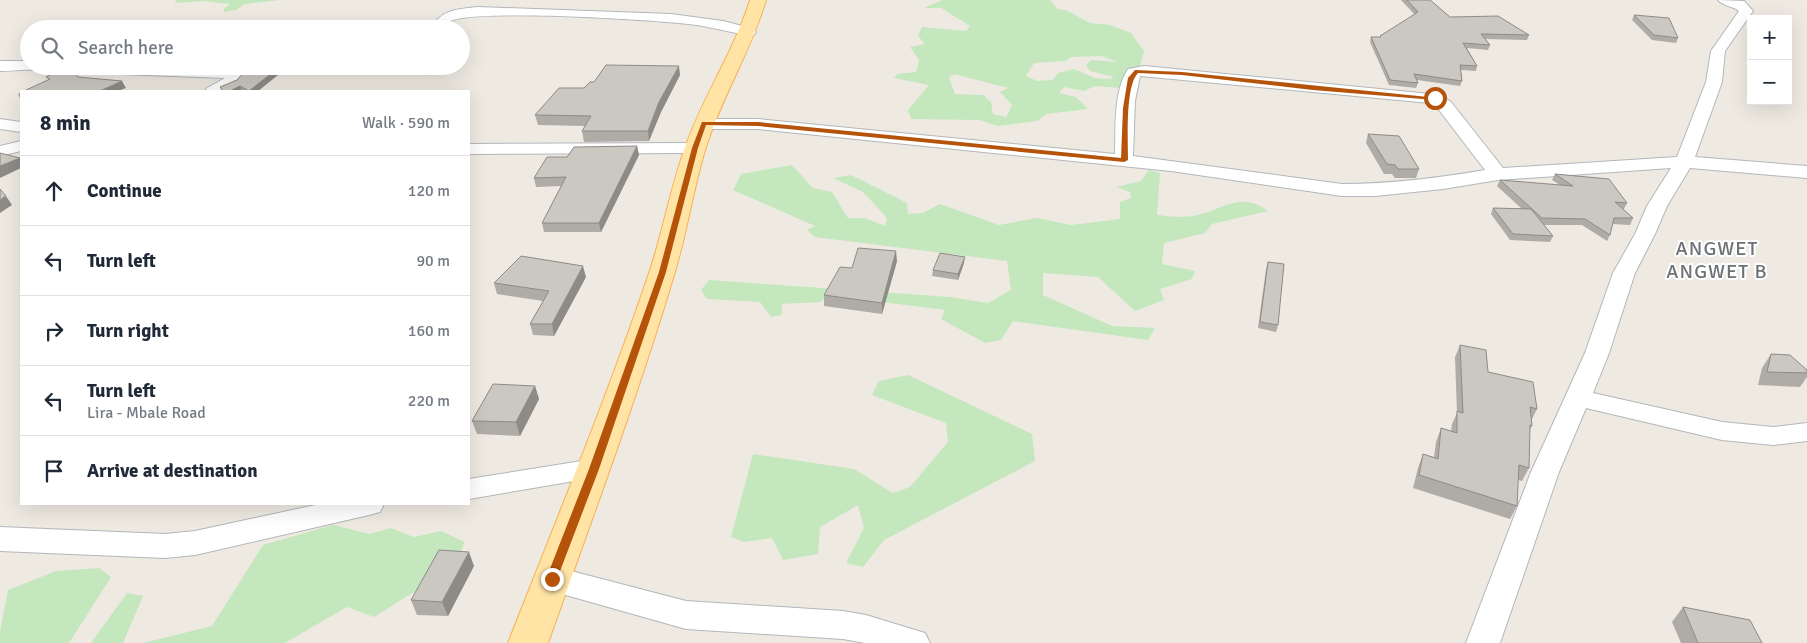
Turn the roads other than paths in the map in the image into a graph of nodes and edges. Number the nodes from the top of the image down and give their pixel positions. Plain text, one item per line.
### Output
1 (758, 0) edge
2 (1736, 1) edge
3 (444, 20) edge
4 (748, 32) junction
5 (0, 66) edge
6 (20, 66) edge
7 (238, 75) edge
8 (215, 90) edge
9 (0, 124) edge
10 (20, 127) edge
11 (700, 136) junction
12 (20, 146) edge
13 (470, 149) edge
14 (0, 151) edge
15 (1124, 160) junction
16 (1684, 162) junction
17 (1807, 172) edge
18 (1498, 174) junction
19 (1578, 398) junction
20 (1807, 432) edge
21 (594, 469) junction
22 (470, 488) edge
23 (365, 505) edge
24 (0, 539) edge
25 (552, 579) junction
26 (528, 643) edge
27 (912, 643) edge
28 (1483, 643) edge

1 - 4 main road
2 - 16 street
3 - 4 street
4 - 11 main road
5 - 6 street
7 - 8 street
9 - 10 street
11 - 13 street
11 - 15 street
11 - 21 main road
12 - 14 street
15 - 18 street
15 - 18 street
16 - 17 street
16 - 18 street
16 - 19 street
19 - 20 street
19 - 28 street
21 - 22 street
21 - 25 main road
23 - 24 street
25 - 26 main road
25 - 27 street

